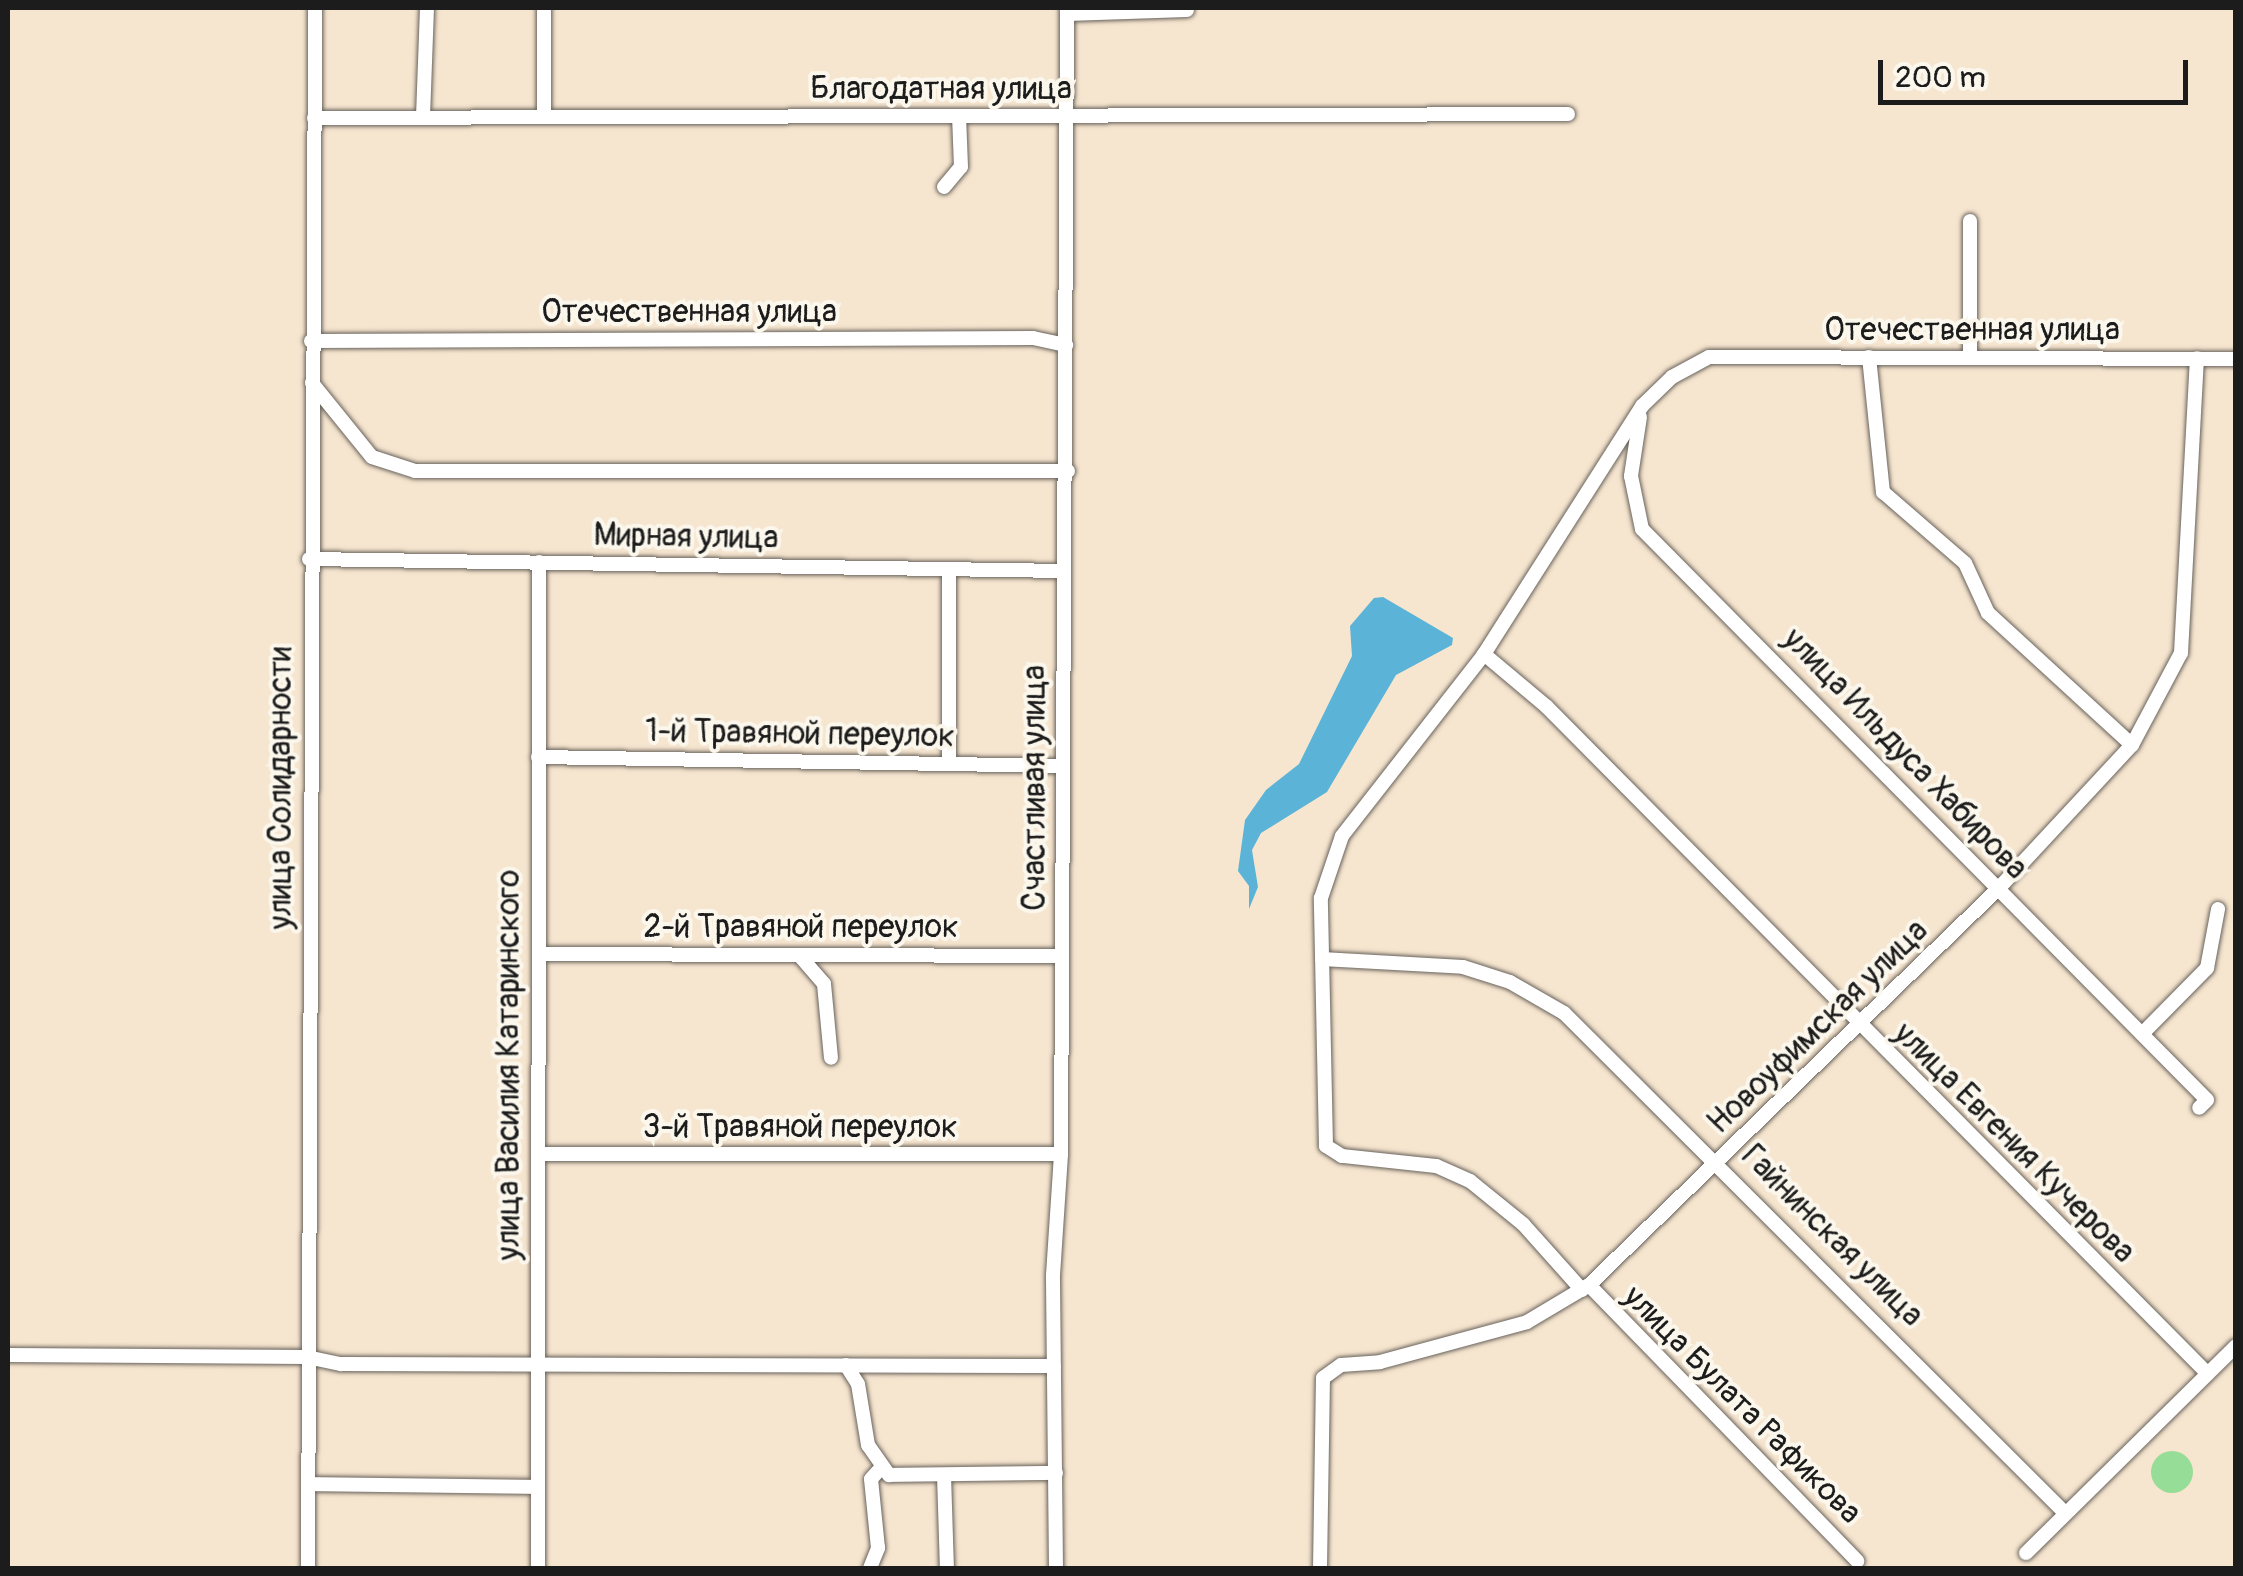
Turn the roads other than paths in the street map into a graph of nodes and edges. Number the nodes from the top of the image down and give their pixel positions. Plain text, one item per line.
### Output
1 (315, 8) edge
2 (427, 8) edge
3 (544, 8) edge
4 (1187, 10) edge
5 (1067, 11) edge
6 (1568, 114) dead end
7 (959, 116) junction
8 (1064, 116) junction
9 (423, 117) junction
10 (544, 117) junction
11 (314, 118) junction
12 (944, 187) dead end
13 (1970, 220) dead end
14 (312, 342) junction
15 (1066, 345) junction
16 (1869, 358) junction
17 (1970, 358) junction
18 (2197, 358) junction
19 (2236, 359) edge
20 (312, 384) junction
21 (1642, 406) junction
22 (1068, 471) junction
23 (309, 558) junction
24 (540, 562) junction
25 (949, 569) junction
26 (1063, 570) junction
27 (1484, 654) junction
28 (2132, 744) junction
29 (538, 757) junction
30 (949, 764) junction
31 (1062, 766) junction
32 (1998, 888) junction
33 (2218, 909) dead end
34 (540, 954) junction
35 (799, 955) junction
36 (1062, 956) junction
37 (1322, 959) junction
38 (1860, 1026) junction
39 (2142, 1034) junction
40 (831, 1058) dead end
41 (2199, 1108) dead end
42 (538, 1154) junction
43 (1061, 1154) junction
44 (1719, 1162) junction
45 (1586, 1288) junction
46 (2236, 1346) edge
47 (8, 1355) edge
48 (307, 1356) junction
49 (535, 1363) junction
50 (846, 1365) junction
51 (1054, 1366) junction
52 (2208, 1374) junction
53 (882, 1468) junction
54 (1056, 1474) junction
55 (944, 1475) junction
56 (308, 1484) junction
57 (538, 1486) junction
58 (2065, 1513) junction
59 (2026, 1554) dead end
60 (1858, 1561) dead end
61 (308, 1568) edge
62 (538, 1568) edge
63 (870, 1568) edge
64 (946, 1568) edge
65 (1056, 1568) edge
66 (1320, 1568) edge

1 - 11 street, улица Солидарности
2 - 9 street
3 - 10 street
4 - 5 street
5 - 8 street, Счастливая улица
6 - 8 street, Благодатная улица
7 - 8 street, Благодатная улица
7 - 10 street, Благодатная улица
7 - 12 street
8 - 15 street, Счастливая улица
9 - 10 street, Благодатная улица
9 - 11 street, Благодатная улица
11 - 14 street, улица Солидарности
13 - 17 street
14 - 15 street, Отечественная улица
14 - 20 street, улица Солидарности
15 - 22 street, Счастливая улица
16 - 17 street, Отечественная улица
16 - 21 street, Отечественная улица
16 - 28 street
17 - 18 street, Отечественная улица
18 - 19 street, Отечественная улица
18 - 28 street, Новоуфимская улица
20 - 22 street
20 - 23 street, улица Солидарности
21 - 27 street
21 - 32 street, улица Ильдуса Хабирова
22 - 26 street, Счастливая улица
23 - 24 street, Мирная улица
23 - 48 street, улица Солидарности
24 - 25 street, Мирная улица
24 - 29 street, улица Василия Катаринского
25 - 26 street, Мирная улица
25 - 30 street
26 - 31 street, Счастливая улица
27 - 37 street
27 - 38 street, улица Евгения Кучерова
28 - 32 street, Новоуфимская улица
29 - 30 street, 1-й Травяной переулок
29 - 34 street, улица Василия Катаринского
30 - 31 street, 1-й Травяной переулок
31 - 36 street, Счастливая улица
32 - 38 street, Новоуфимская улица
32 - 39 street, улица Ильдуса Хабирова
33 - 39 street
34 - 35 street, 2-й Травяной переулок
34 - 42 street, улица Василия Катаринского
35 - 36 street, 2-й Травяной переулок
35 - 40 street
36 - 43 street, Счастливая улица
37 - 44 street, Гайнинская улица
37 - 45 street, улица Булата Рафикова
38 - 44 street, Новоуфимская улица
38 - 52 street, улица Евгения Кучерова
39 - 41 street, улица Ильдуса Хабирова
42 - 43 street, 3-й Травяной переулок
42 - 49 street, улица Василия Катаринского
43 - 51 street, Счастливая улица
44 - 45 street, Новоуфимская улица
44 - 58 street, Гайнинская улица
45 - 60 street, улица Булата Рафикова
45 - 66 street, Новоуфимская улица
46 - 52 street
47 - 48 street
48 - 49 street
48 - 56 street, улица Солидарности
49 - 50 street
49 - 57 street, улица Василия Катаринского
50 - 51 street
50 - 53 street
51 - 54 street, Счастливая улица
52 - 58 street
53 - 55 street
53 - 63 street
54 - 55 street
54 - 65 street, Счастливая улица
55 - 64 street
56 - 57 street
56 - 61 street, улица Солидарности
57 - 62 street, улица Василия Катаринского
58 - 59 street

